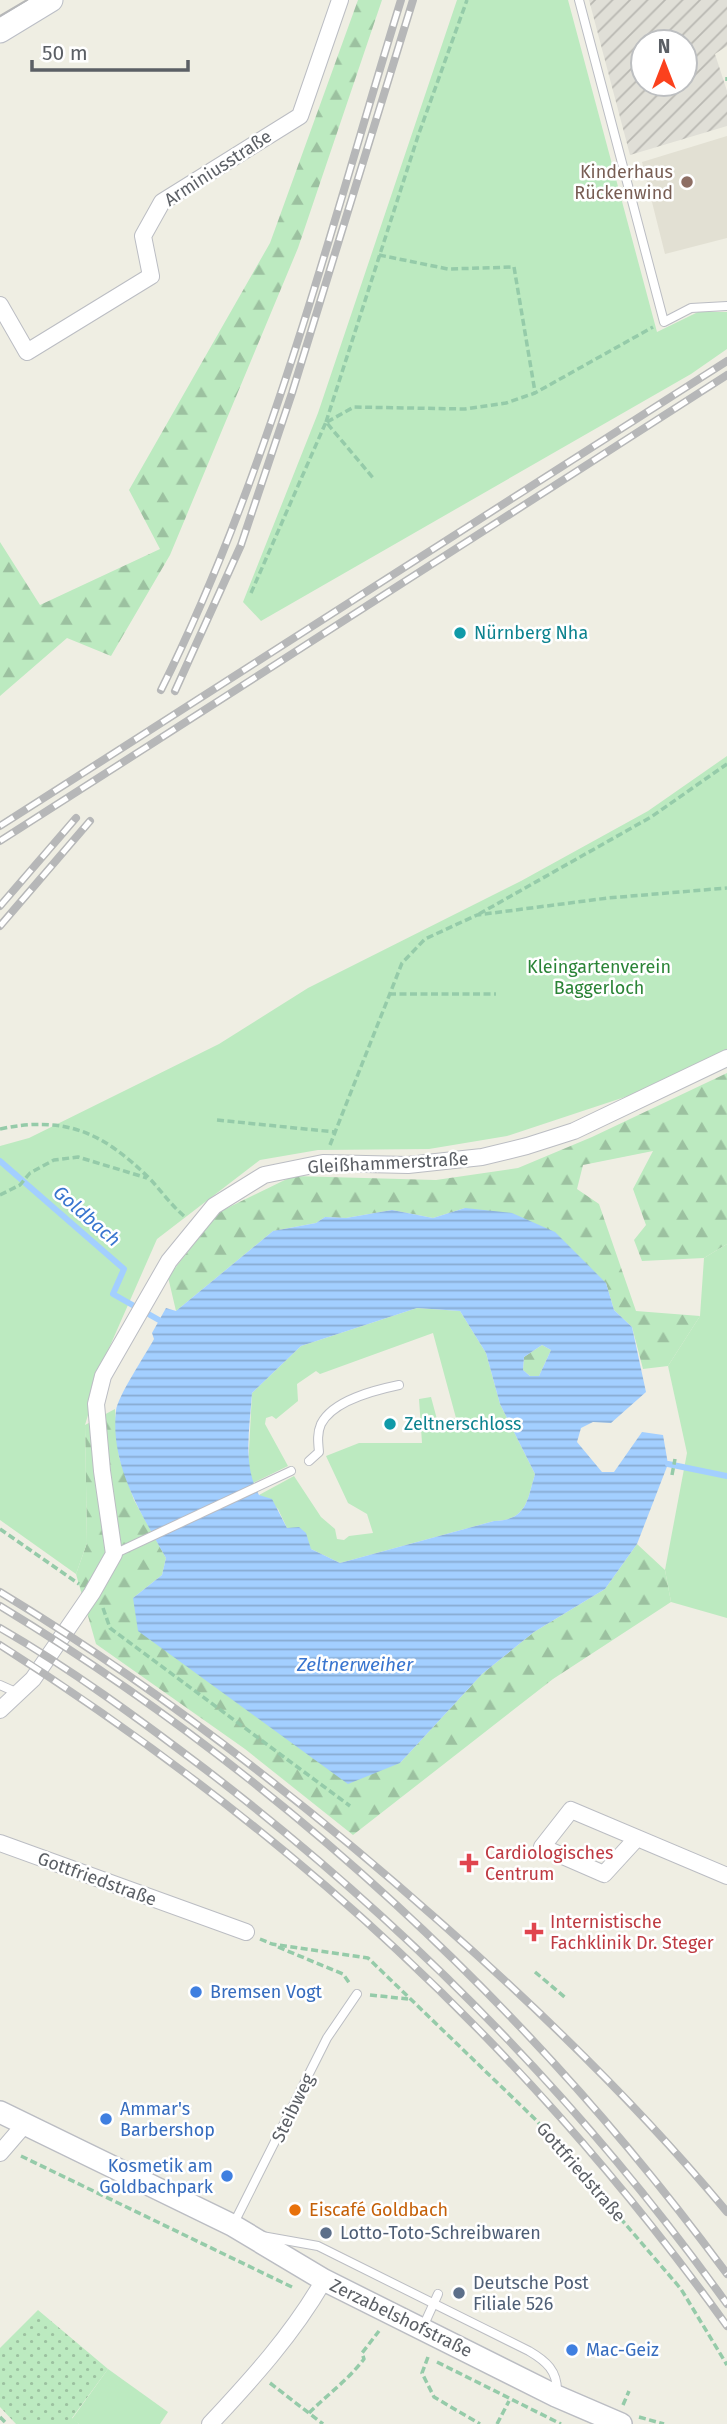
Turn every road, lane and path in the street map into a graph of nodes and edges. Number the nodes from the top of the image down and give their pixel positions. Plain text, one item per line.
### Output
1 (340, 0) edge
2 (467, 0) edge
3 (579, 0) edge
4 (37, 4) edge
5 (0, 31) edge
6 (379, 256) junction
7 (0, 304) edge
8 (727, 306) edge
9 (664, 322) junction
10 (535, 393) junction
11 (326, 422) junction
12 (374, 479) dead end
13 (251, 593) dead end
14 (727, 764) edge
15 (727, 888) edge
16 (477, 915) junction
17 (390, 994) junction
18 (496, 994) dead end
19 (727, 1058) edge
20 (217, 1121) dead end
21 (0, 1129) edge
22 (335, 1132) junction
23 (323, 1163) junction
24 (149, 1178) junction
25 (0, 1195) edge
26 (197, 1225) junction
27 (399, 1385) dead end
28 (675, 1459) dead end
29 (309, 1461) dead end
30 (291, 1471) dead end
31 (672, 1475) dead end
32 (0, 1529) edge
33 (114, 1554) junction
34 (92, 1593) junction
35 (0, 1685) edge
36 (18, 1693) junction
37 (0, 1710) edge
38 (350, 1806) dead end
39 (638, 1838) junction
40 (0, 1843) edge
41 (727, 1876) edge
42 (246, 1932) joint
43 (272, 1944) junction
44 (535, 1972) dead end
45 (357, 1994) junction
46 (410, 1999) junction
47 (567, 1999) dead end
48 (0, 2112) edge
49 (25, 2124) junction
50 (2, 2151) edge
51 (241, 2230) junction
52 (320, 2288) junction
53 (438, 2294) dead end
54 (434, 2304) junction
55 (370, 2326) dead end
56 (422, 2329) junction
57 (727, 2365) edge
58 (258, 2373) junction
59 (556, 2396) junction
60 (509, 2401) junction
61 (309, 2413) junction
62 (0, 2417) edge
63 (7, 2424) edge
64 (210, 2424) edge
65 (323, 2424) edge
66 (480, 2424) edge
67 (498, 2424) edge
68 (561, 2424) edge
69 (621, 2424) edge

1 - 7 street, Arminiusstraße
2 - 6 path
3 - 9 lane
4 - 5 main road
6 - 10 path
6 - 11 path
8 - 9 lane
9 - 10 path
10 - 11 path
11 - 12 path
11 - 13 path
14 - 16 path
15 - 16 path
16 - 17 path
17 - 18 path
17 - 22 path
19 - 23 street, Gleißhammerstraße
20 - 22 path
21 - 24 path
22 - 23 path
23 - 26 street, Gleißhammerstraße
24 - 25 path
24 - 26 path
26 - 33 street, Gleißhammerstraße
27 - 29 lane
28 - 31 path
30 - 33 lane
32 - 34 path
33 - 34 street
34 - 36 street
34 - 38 path
35 - 36 lane
36 - 37 street
39 - 39 street
39 - 41 street
40 - 42 street, Gottfriedstraße
42 - 43 path, Gottfriedstraße
43 - 45 path, Gottfriedstraße
43 - 46 path, Gottfriedstraße
44 - 47 path
45 - 46 path
45 - 51 lane, Steibweg
46 - 57 path, Gottfriedstraße
48 - 49 street, Zerzabelshofstraße
49 - 50 street
49 - 51 street, Zerzabelshofstraße
50 - 52 path
51 - 52 street, Zerzabelshofstraße
51 - 54 lane, Zerzabelshofstraße
52 - 56 street, Zerzabelshofstraße
52 - 58 street
53 - 54 lane
54 - 56 lane
54 - 59 lane, Zerzabelshofstraße
55 - 61 path
56 - 59 street, Zerzabelshofstraße
58 - 61 path
58 - 64 street
59 - 69 street, Zerzabelshofstraße
60 - 66 path
60 - 67 path
60 - 68 path
61 - 65 path
62 - 63 path

